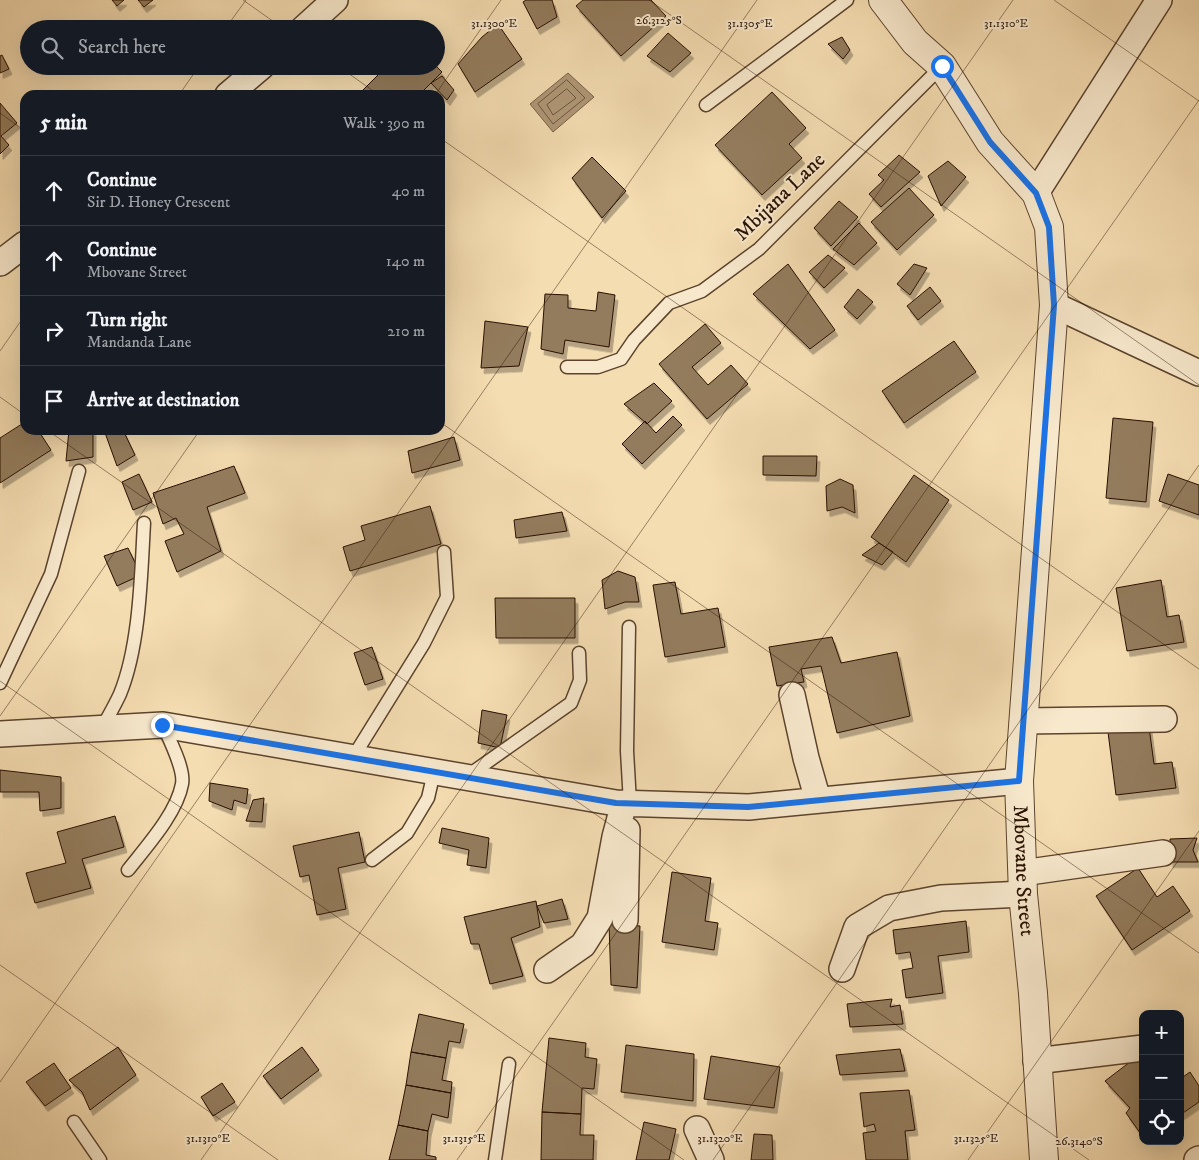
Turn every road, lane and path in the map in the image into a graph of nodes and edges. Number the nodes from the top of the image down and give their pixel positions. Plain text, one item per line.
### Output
1 (335, 0) edge
2 (847, 0) edge
3 (884, 0) edge
4 (1159, 0) edge
5 (313, 20) edge
6 (942, 66) junction
7 (251, 75) edge
8 (234, 90) edge
9 (706, 104) dead end
10 (1036, 193) junction
11 (20, 248) edge
12 (0, 263) edge
13 (1054, 305) junction
14 (567, 367) dead end
15 (1199, 372) edge
16 (79, 471) dead end
17 (144, 523) dead end
18 (444, 552) dead end
19 (629, 627) dead end
20 (579, 653) dead end
21 (0, 683) edge
22 (792, 695) dead end
23 (1164, 719) dead end
24 (1024, 721) junction
25 (162, 725) junction
26 (102, 728) junction
27 (0, 734) edge
28 (352, 758) junction
29 (434, 772) junction
30 (465, 778) junction
31 (1019, 781) junction
32 (818, 800) junction
33 (627, 803) junction
34 (1163, 853) dead end
35 (372, 860) dead end
36 (128, 870) dead end
37 (1022, 883) junction
38 (625, 920) dead end
39 (842, 969) dead end
40 (546, 970) dead end
41 (1139, 1048) edge
42 (1036, 1061) junction
43 (509, 1064) dead end
44 (74, 1122) dead end
45 (697, 1129) dead end
46 (100, 1160) edge
47 (495, 1160) edge
48 (711, 1160) edge
49 (1044, 1160) edge

1 - 5 street
2 - 9 lane
3 - 6 street
4 - 10 street
6 - 10 street
6 - 14 lane, Mbijana Lane
7 - 8 street
10 - 13 street, Mbovane Street
11 - 12 street
13 - 15 street
13 - 24 street, Mbovane Street
16 - 21 lane
17 - 26 lane
18 - 28 lane
19 - 33 lane
20 - 30 lane
22 - 32 street
23 - 24 street
24 - 31 street, Mbovane Street
25 - 26 street
25 - 28 street
25 - 36 lane
26 - 27 street
28 - 29 street
29 - 30 street
29 - 35 lane
30 - 33 street
31 - 32 street
31 - 37 street, Mbovane Street
32 - 33 street
33 - 38 street
33 - 40 street
34 - 37 street
37 - 39 street
37 - 42 street, Mbovane Street
41 - 42 street
42 - 49 street, Mbovane Street
43 - 47 lane
44 - 46 lane
45 - 48 street

